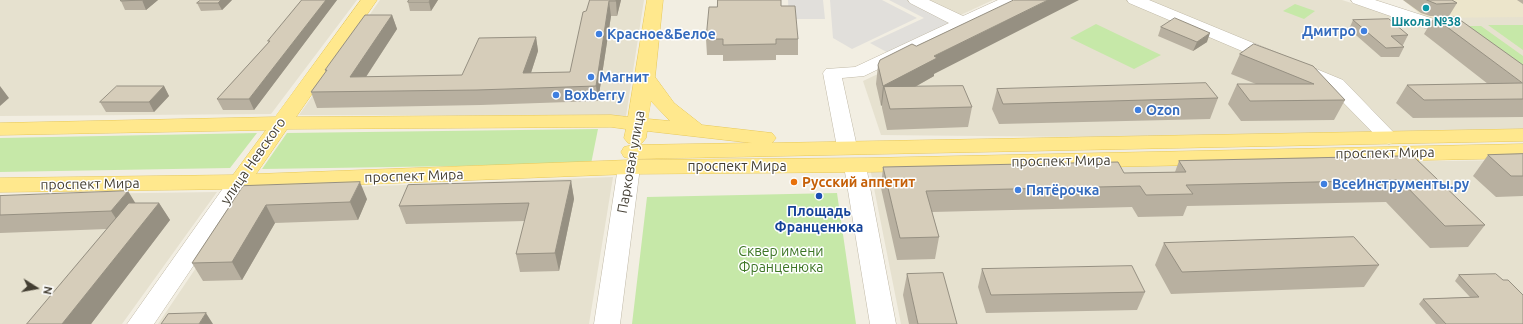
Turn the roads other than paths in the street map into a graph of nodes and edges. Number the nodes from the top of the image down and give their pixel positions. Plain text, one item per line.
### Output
1 (369, 0) edge
2 (655, 0) edge
3 (916, 0) edge
4 (1012, 0) edge
5 (1135, 0) edge
6 (1359, 0) edge
7 (1401, 0) edge
8 (963, 23) junction
9 (645, 77) junction
10 (280, 123) junction
11 (638, 124) junction
12 (0, 129) edge
13 (698, 131) junction
14 (1523, 135) edge
15 (1389, 138) junction
16 (1523, 151) edge
17 (855, 154) junction
18 (631, 159) junction
19 (239, 182) junction
20 (0, 185) edge
21 (140, 324) edge
22 (607, 324) edge
23 (883, 324) edge

1 - 10 main road, улица Невского
2 - 9 main road, Парковая улица
3 - 8 street
4 - 8 street
5 - 15 street
6 - 7 street
8 - 17 street
9 - 11 main road, Парковая улица
9 - 13 main road
10 - 11 main road, проспект Мира
10 - 12 main road, проспект Мира
10 - 19 main road, улица Невского
11 - 13 main road, проспект Мира
11 - 18 main road, Парковая улица
13 - 17 main road, проспект Мира
14 - 15 main road, проспект Мира
15 - 17 main road, проспект Мира
16 - 17 main road, проспект Мира
17 - 18 main road, проспект Мира
17 - 23 street
18 - 19 main road, проспект Мира
18 - 22 street, Парковая улица
19 - 20 main road, проспект Мира
19 - 21 street, улица Невского

